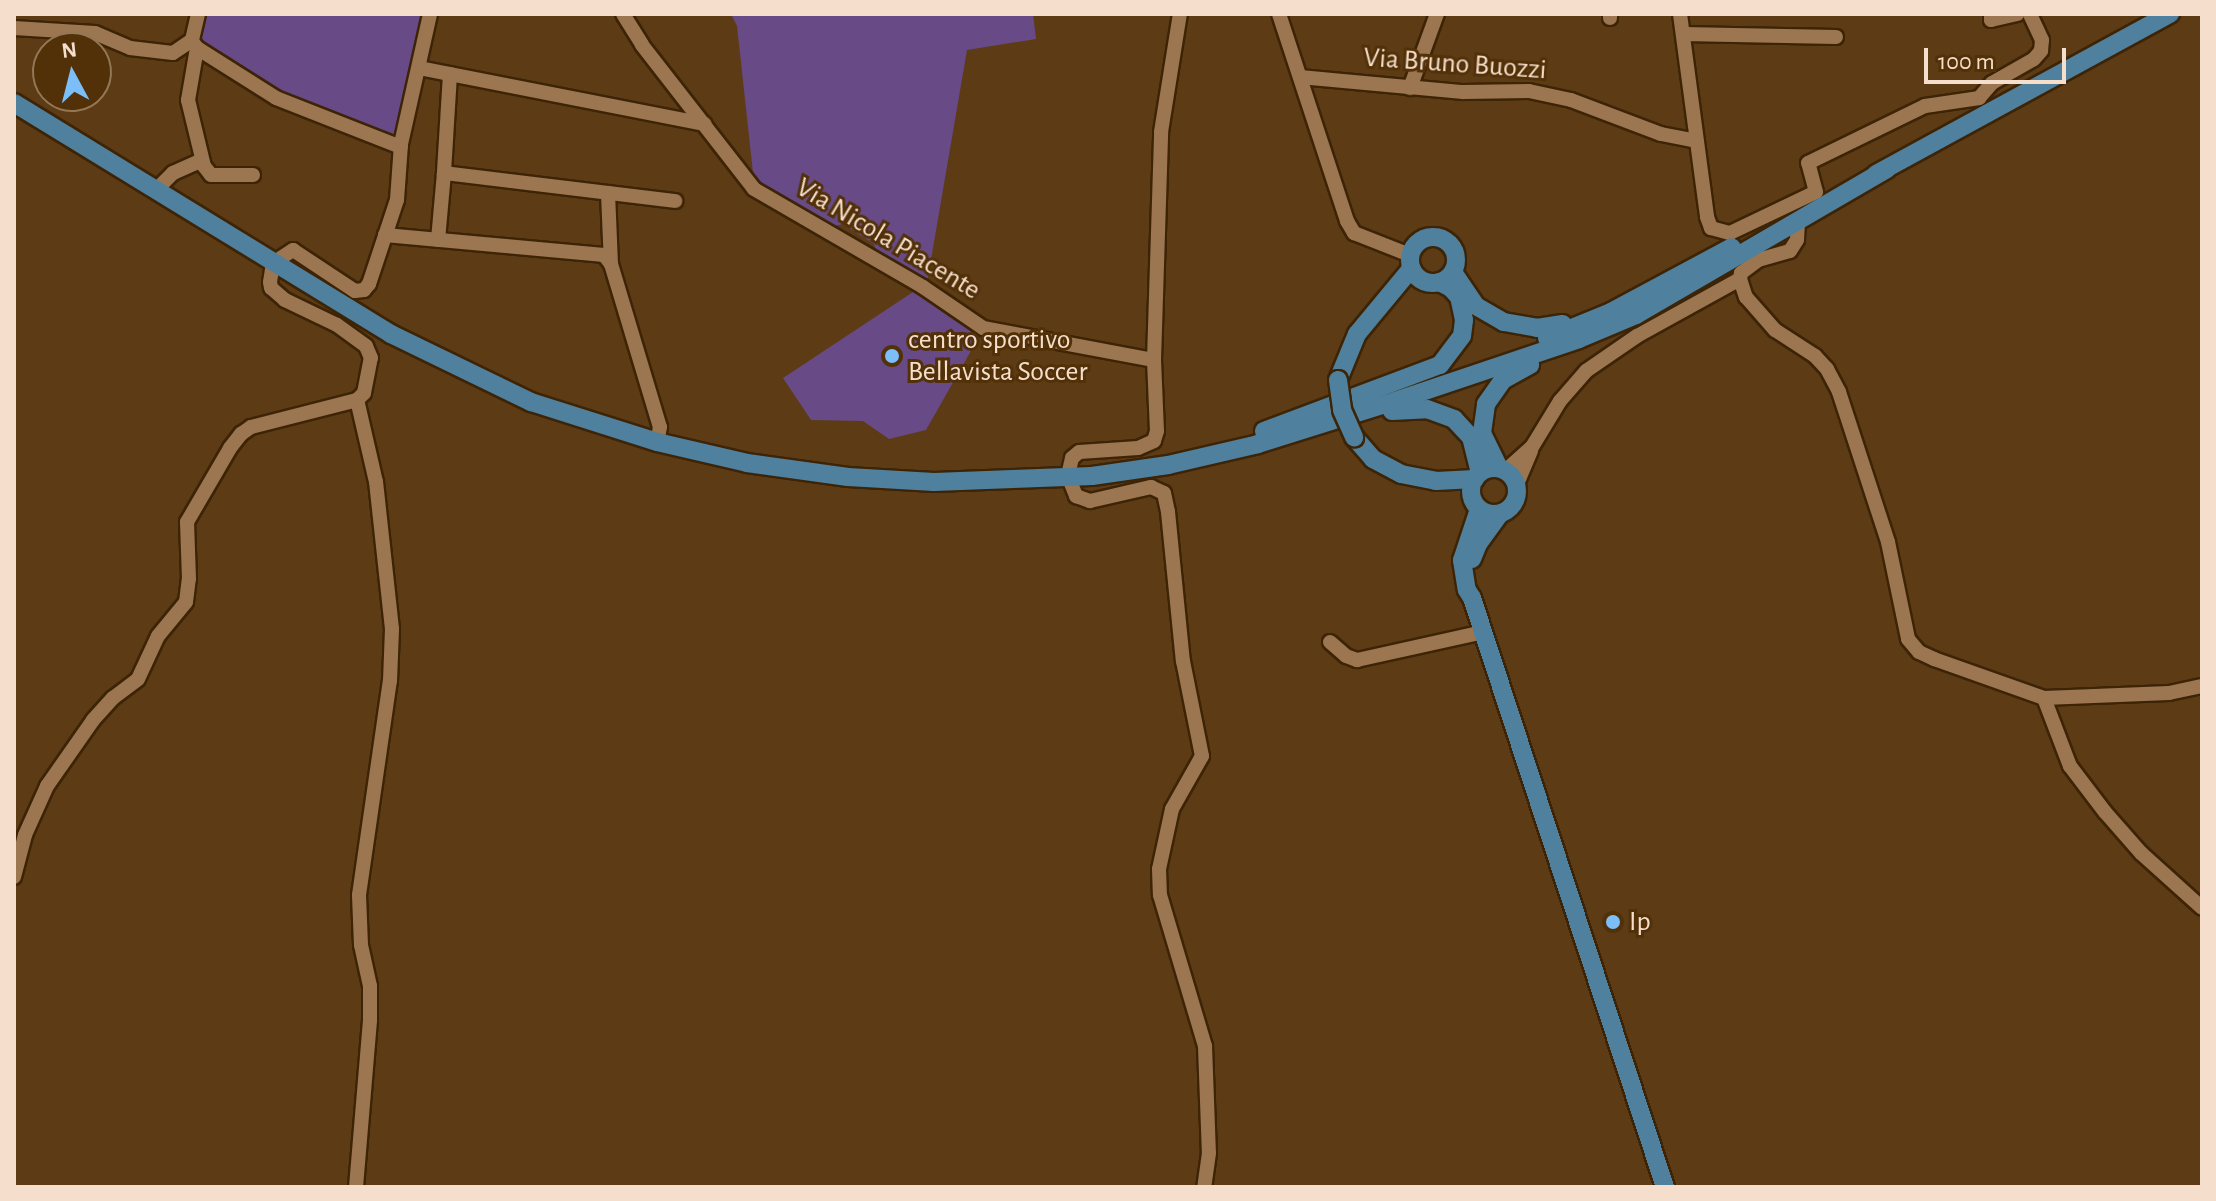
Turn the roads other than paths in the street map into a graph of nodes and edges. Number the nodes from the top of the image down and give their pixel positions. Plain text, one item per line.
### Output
1 (198, 14) edge
2 (430, 14) edge
3 (623, 14) edge
4 (1180, 14) edge
5 (1279, 14) edge
6 (1437, 14) edge
7 (1680, 14) edge
8 (1991, 14) edge
9 (2017, 14) edge
10 (2030, 14) edge
11 (2170, 14) edge
12 (14, 28) edge
13 (1683, 34) junction
14 (1836, 37) dead end
15 (194, 44) junction
16 (419, 68) junction
17 (450, 74) junction
18 (1300, 77) junction
19 (1410, 88) junction
20 (14, 103) edge
21 (705, 124) junction
22 (1696, 141) junction
23 (401, 147) junction
24 (202, 160) junction
25 (1887, 169) junction
26 (444, 173) junction
27 (253, 175) dead end
28 (156, 190) junction
29 (608, 193) junction
30 (675, 201) dead end
31 (1772, 220) junction
32 (1798, 222) junction
33 (385, 235) junction
34 (438, 240) junction
35 (1739, 256) junction
36 (1708, 260) junction
37 (1414, 262) junction
38 (273, 263) junction
39 (611, 264) junction
40 (1446, 277) junction
41 (1740, 279) junction
42 (1154, 360) junction
43 (357, 400) junction
44 (1264, 431) junction
45 (657, 442) junction
46 (1231, 452) junction
47 (1495, 475) junction
48 (1068, 476) junction
49 (1436, 481) junction
50 (1477, 506) junction
51 (1500, 514) junction
52 (1472, 598) junction
53 (1483, 632) junction
54 (1330, 642) dead end
55 (2202, 686) edge
56 (2044, 698) junction
57 (14, 877) edge
58 (2202, 908) edge
59 (356, 1187) edge
60 (1204, 1187) edge
61 (1665, 1187) edge

1 - 15 street
2 - 16 street
3 - 21 street, Via Nicola Piacente
4 - 42 street
5 - 18 street
6 - 19 street
7 - 13 street
8 - 9 street
10 - 31 street
11 - 25 main road
12 - 15 street
13 - 14 street
13 - 22 street
15 - 23 street
15 - 24 street
16 - 17 street
16 - 23 street
17 - 21 street
17 - 26 street
18 - 19 street, Via Bruno Buozzi
18 - 37 street
19 - 22 street, Via Bruno Buozzi
20 - 28 main road
21 - 42 street, Via Nicola Piacente
22 - 31 street
23 - 33 street
24 - 27 street
24 - 28 street
25 - 31 main road
25 - 32 main road
26 - 29 street
26 - 34 street
28 - 38 main road
29 - 30 street
29 - 39 street
31 - 36 main road
32 - 35 main road
32 - 41 street
33 - 34 street
33 - 38 street
34 - 39 street
35 - 46 main road
35 - 47 main road
36 - 40 main road
36 - 44 main road
37 - 40 main road
37 - 40 main road
37 - 49 main road, bridge
38 - 43 street
38 - 45 main road
39 - 45 street
40 - 44 main road
41 - 47 street
41 - 56 street
42 - 48 street
43 - 57 street
43 - 59 street
44 - 48 main road
45 - 48 main road
46 - 47 main road
46 - 48 main road
47 - 49 main road
47 - 50 main road
47 - 51 main road
48 - 60 street
49 - 50 main road
50 - 51 main road
50 - 52 main road
51 - 52 main road
52 - 53 main road
53 - 54 street
53 - 61 main road
55 - 56 street
56 - 58 street

